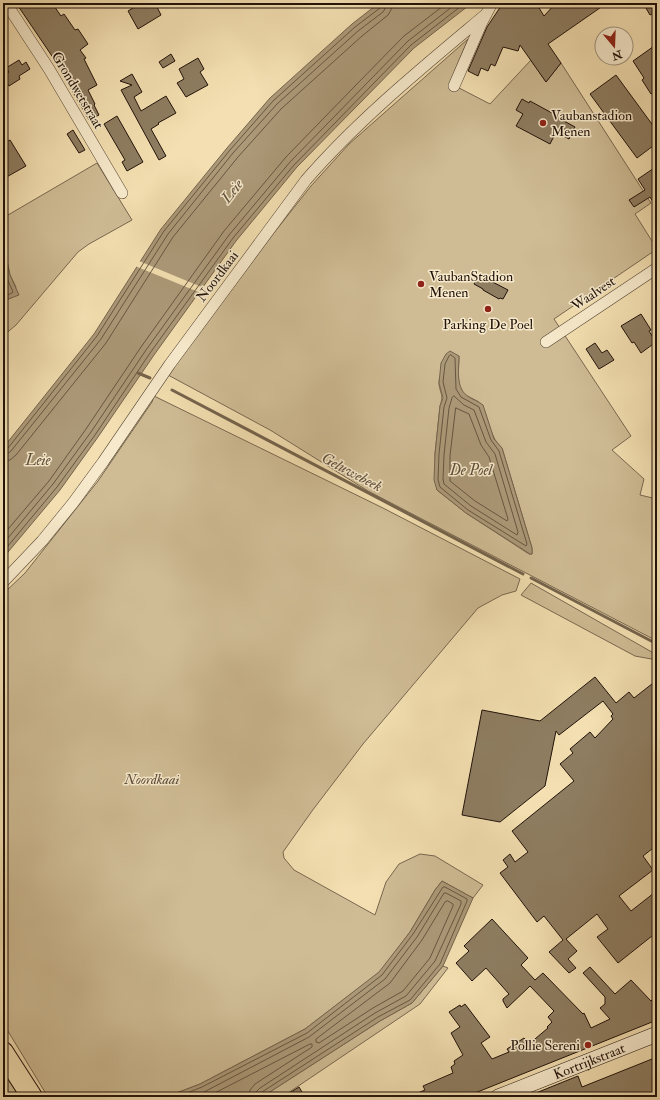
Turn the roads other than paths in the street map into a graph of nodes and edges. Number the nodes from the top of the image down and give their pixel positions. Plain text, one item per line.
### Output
1 (6, 3) edge
2 (492, 3) edge
3 (485, 15) junction
4 (454, 86) dead end
5 (122, 193) dead end
6 (657, 268) edge
7 (546, 342) dead end
8 (3, 582) edge
9 (657, 1034) edge
10 (3, 1052) edge
11 (32, 1097) edge
12 (498, 1097) edge

1 - 5 street, Grondwetstraat
2 - 3 street, Noordkaai
3 - 4 street, Noordkaai
3 - 8 street, Noordkaai
6 - 7 street, Waalvest
9 - 12 street, Kortrijkstraat
10 - 11 highway

